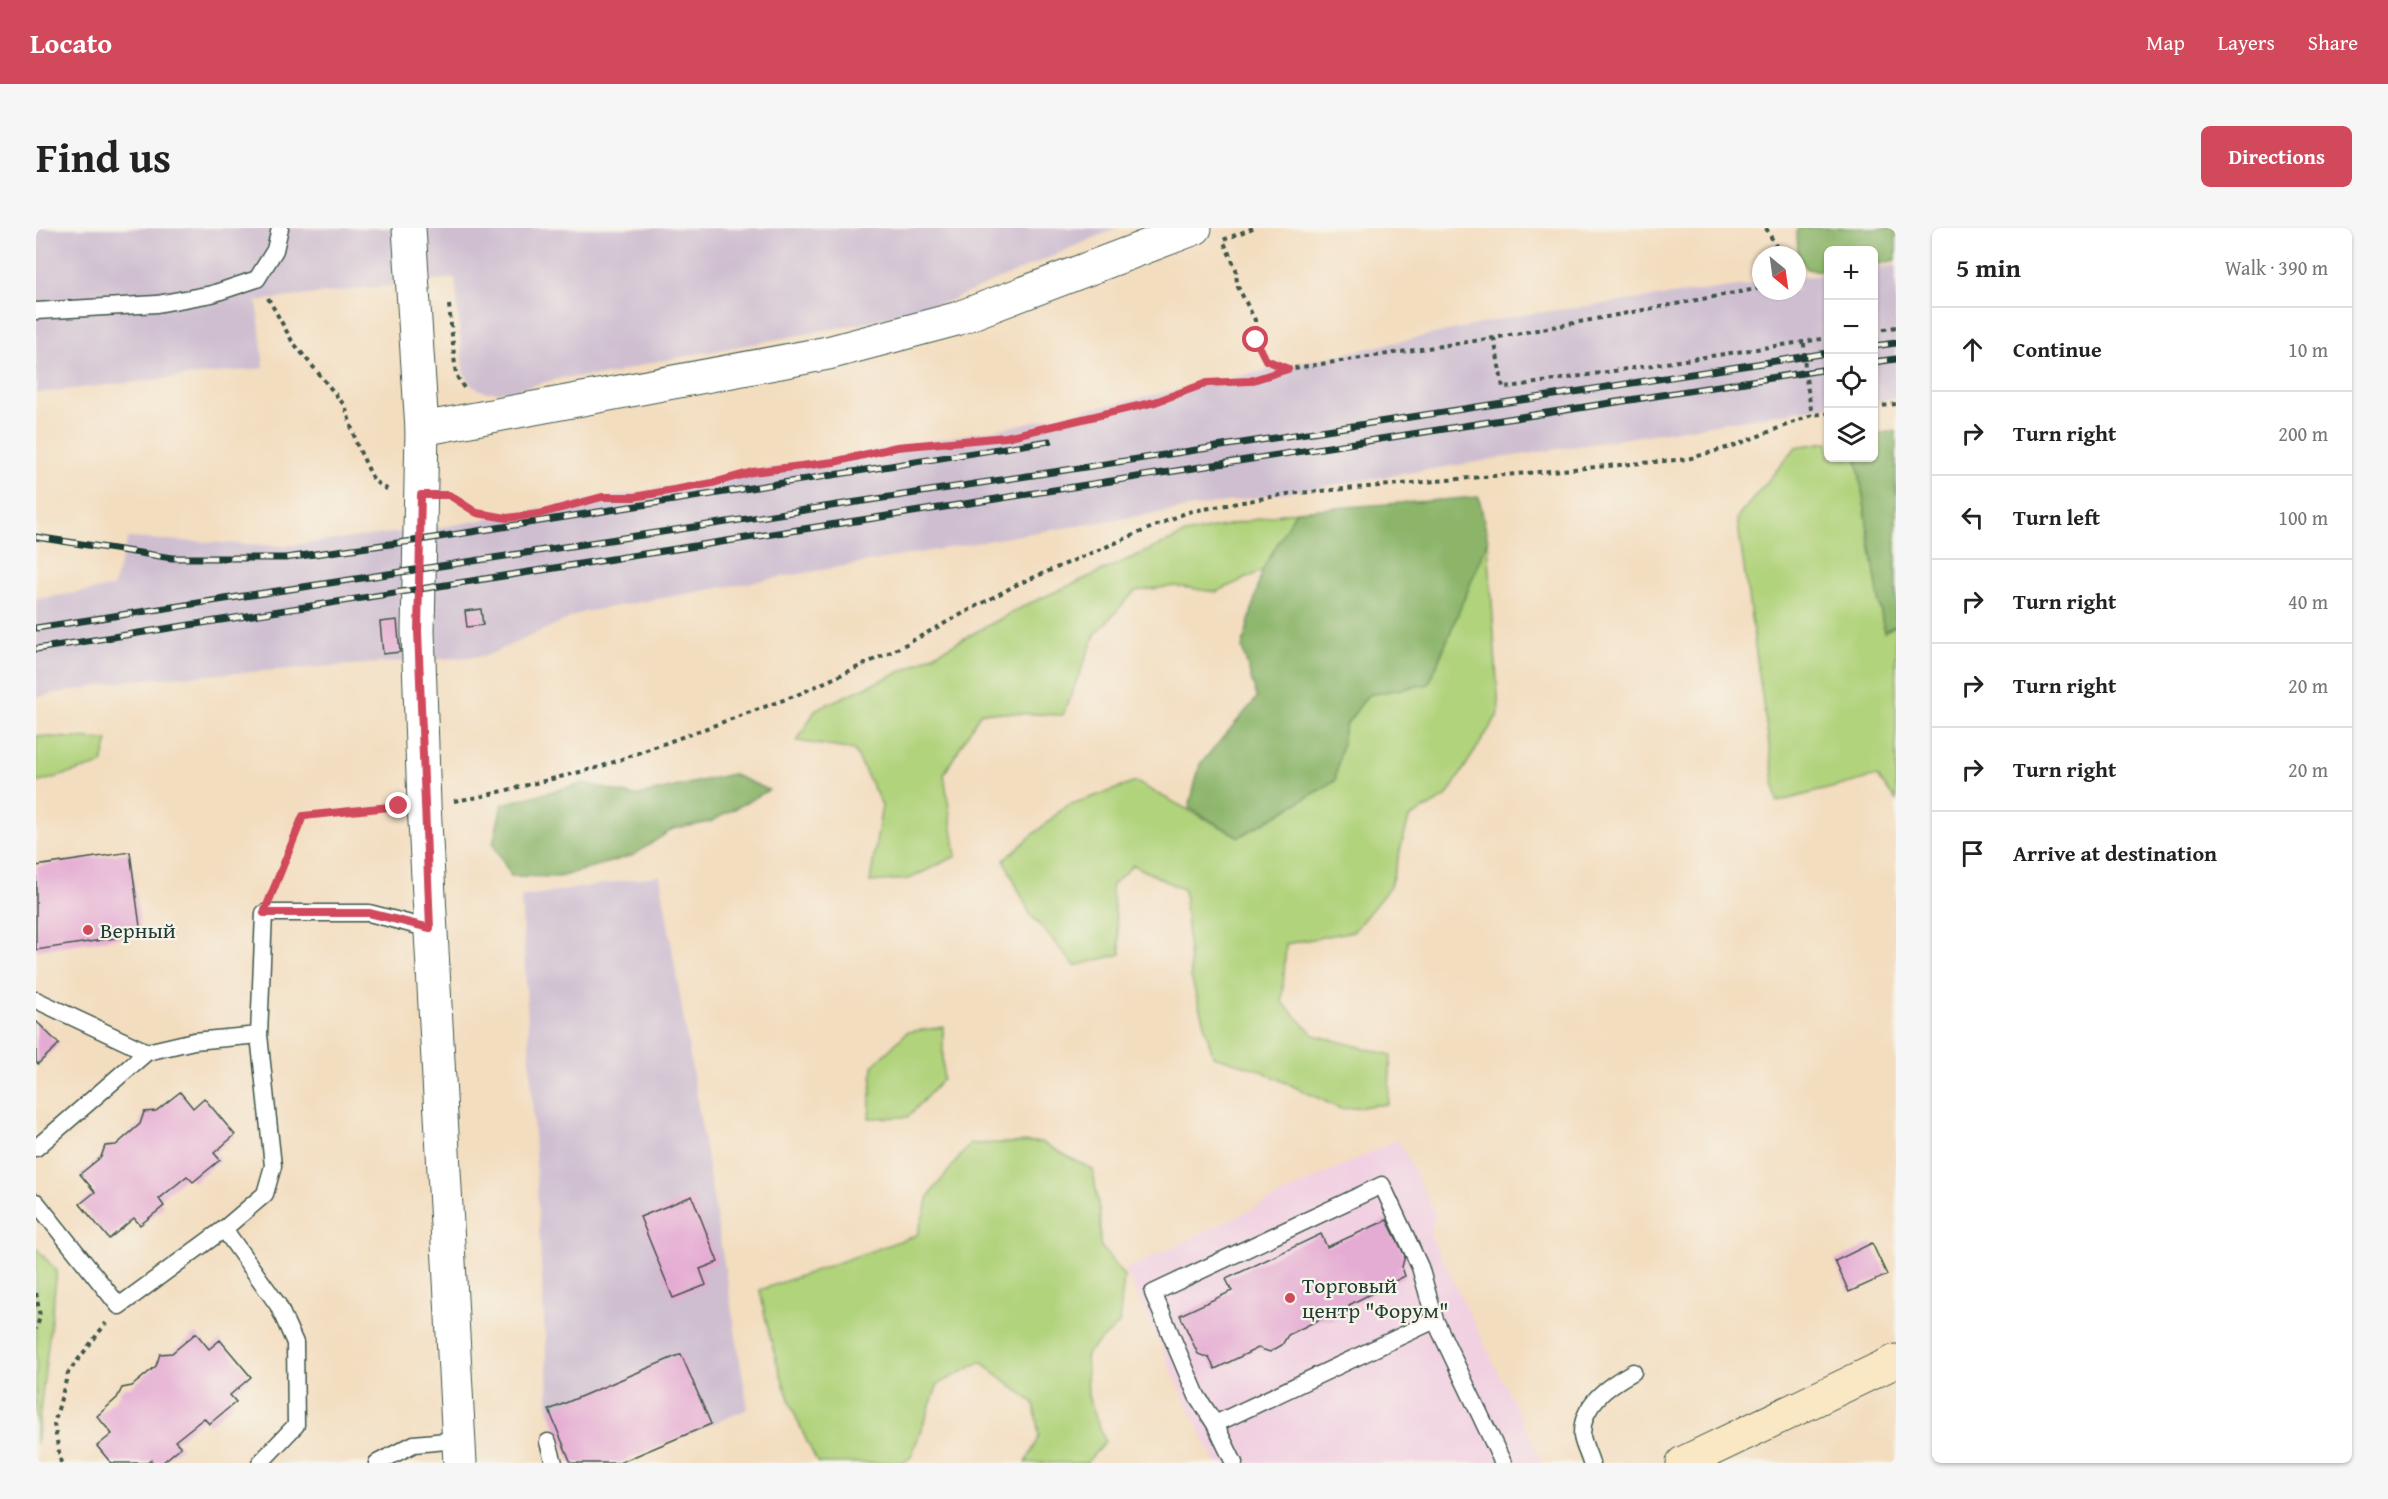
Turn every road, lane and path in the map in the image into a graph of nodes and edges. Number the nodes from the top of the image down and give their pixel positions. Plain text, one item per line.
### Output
1 (280, 228) edge
2 (409, 228) edge
3 (1195, 228) edge
4 (1253, 228) edge
5 (1766, 228) edge
6 (1776, 246) edge
7 (256, 279) junction
8 (1752, 290) edge
9 (448, 298) dead end
10 (36, 311) edge
11 (1896, 327) edge
12 (1878, 330) edge
13 (1494, 338) junction
14 (1824, 339) edge
15 (1804, 343) junction
16 (1288, 369) junction
17 (466, 393) dead end
18 (1896, 404) edge
19 (1878, 406) edge
20 (1824, 414) edge
21 (1812, 415) junction
22 (422, 429) junction
23 (421, 495) junction
24 (456, 800) dead end
25 (399, 806) dead end
26 (264, 913) junction
27 (430, 928) junction
28 (36, 1000) edge
29 (259, 1035) junction
30 (147, 1052) junction
31 (36, 1148) edge
32 (36, 1202) edge
33 (224, 1229) junction
34 (36, 1293) edge
35 (119, 1306) junction
36 (1435, 1320) junction
37 (36, 1329) edge
38 (1896, 1360) edge
39 (1633, 1372) dead end
40 (1215, 1424) junction
41 (548, 1442) dead end
42 (459, 1452) edge
43 (61, 1463) edge
44 (260, 1463) edge
45 (377, 1463) edge
46 (554, 1463) edge
47 (1234, 1463) edge
48 (1503, 1463) edge
49 (1591, 1463) edge
50 (1683, 1463) edge

1 - 7 lane
2 - 22 street
3 - 22 street
4 - 16 path
5 - 6 path
7 - 10 lane
7 - 23 path
8 - 13 path
9 - 17 path
11 - 12 path
13 - 15 path
13 - 16 path
14 - 15 path
15 - 21 path
16 - 23 path
18 - 19 path
20 - 21 path
21 - 24 path
22 - 23 street
23 - 27 street
25 - 26 path
26 - 27 lane
26 - 29 lane
27 - 42 street
28 - 30 lane
29 - 30 lane
29 - 33 lane
30 - 31 lane
32 - 35 lane
33 - 35 lane
33 - 44 lane
34 - 37 path
35 - 43 path
36 - 40 lane
36 - 40 lane
36 - 48 lane
38 - 50 main road
39 - 49 lane
40 - 47 lane
41 - 46 lane
42 - 45 lane

